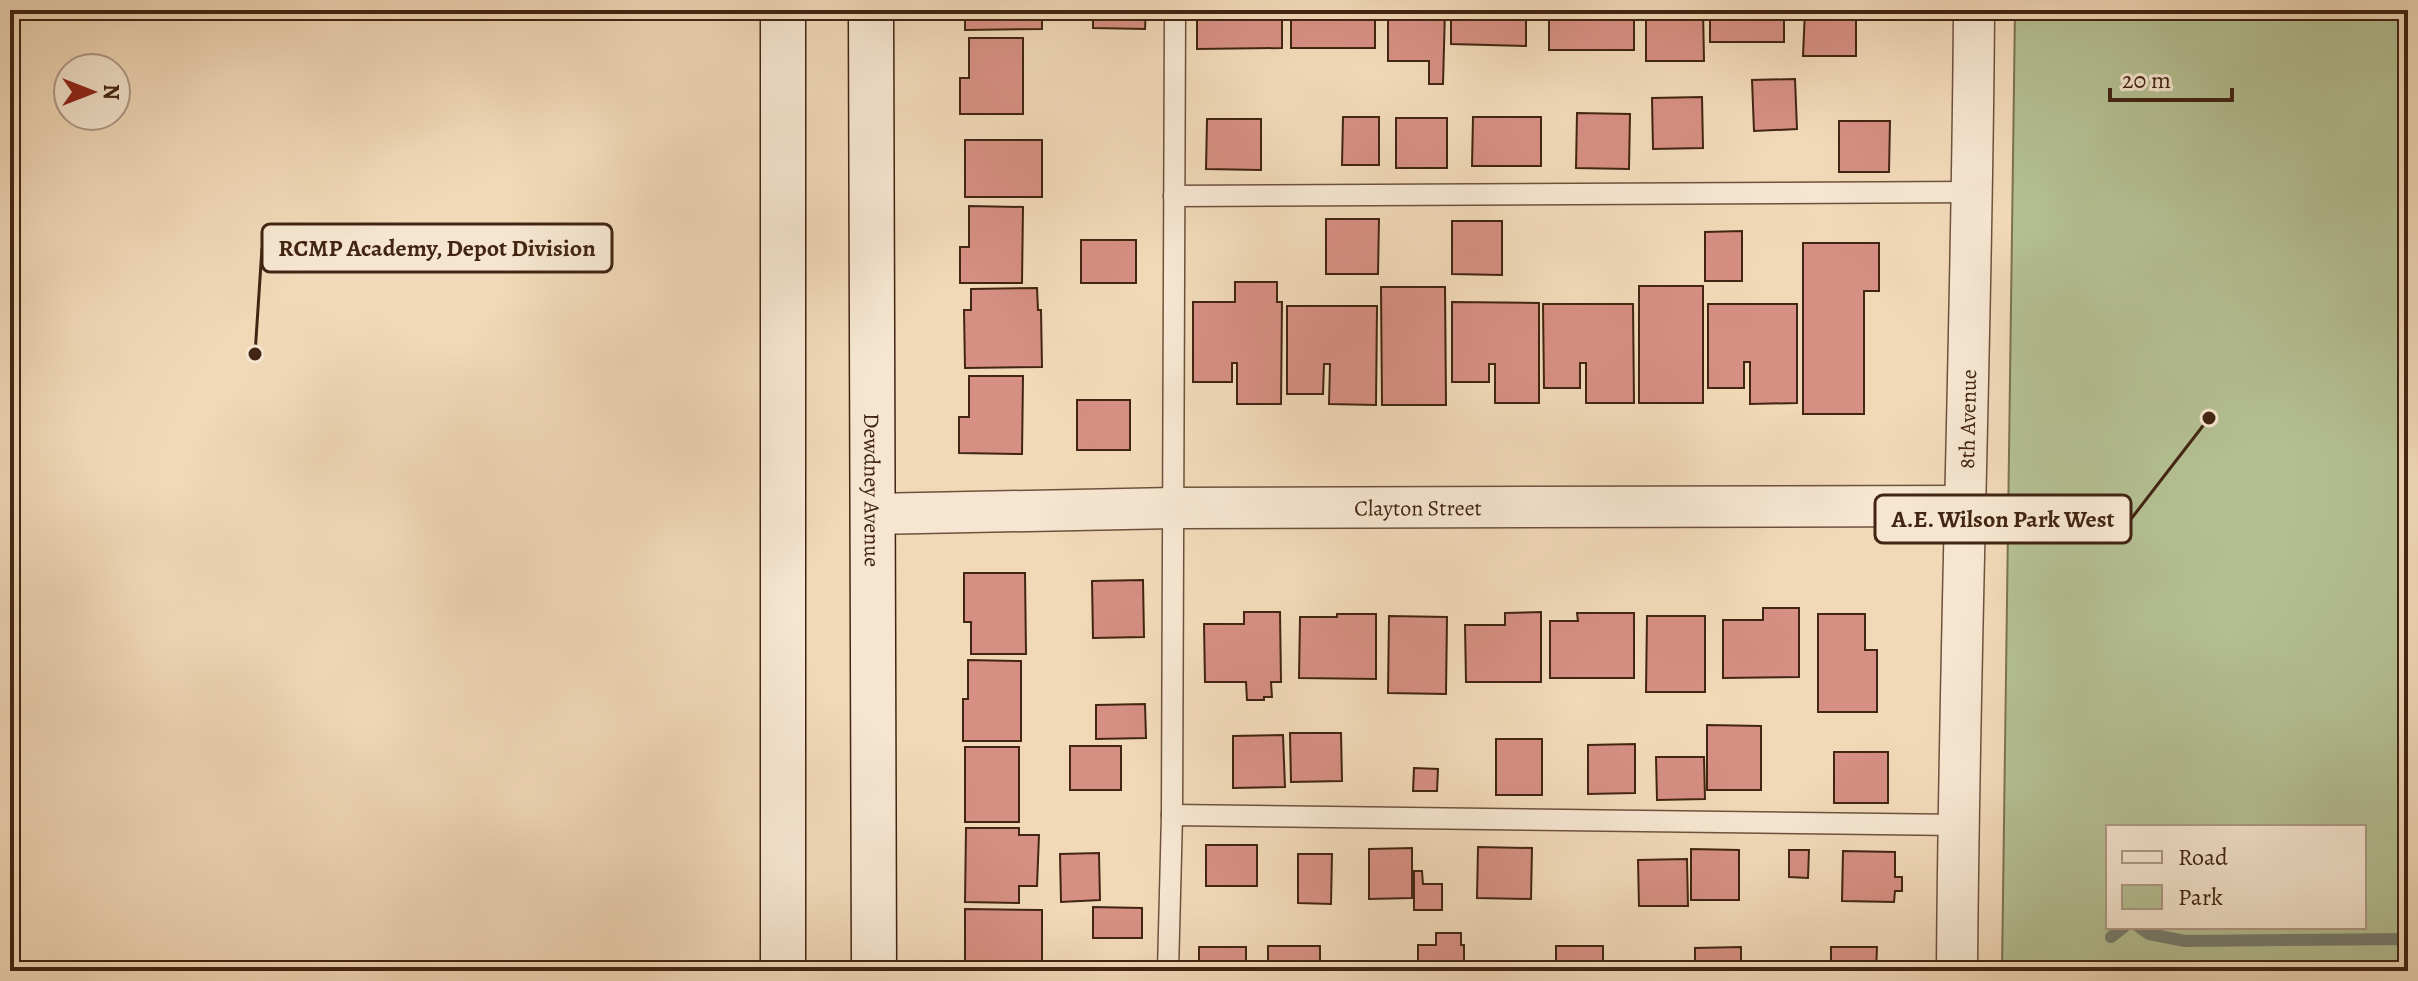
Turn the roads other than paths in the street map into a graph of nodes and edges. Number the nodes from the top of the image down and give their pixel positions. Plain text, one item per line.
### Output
1 (783, 10) edge
2 (871, 10) edge
3 (1175, 10) edge
4 (1974, 10) edge
5 (1973, 192) junction
6 (1174, 196) junction
7 (1965, 506) junction
8 (1173, 508) junction
9 (872, 514) junction
10 (1172, 815) junction
11 (1958, 825) junction
12 (783, 971) edge
13 (874, 971) edge
14 (1168, 971) edge
15 (1957, 971) edge

1 - 12 main road
2 - 9 main road, Dewdney Avenue
3 - 6 lane
4 - 5 street, 8th Avenue
5 - 6 lane
5 - 7 street, 8th Avenue
6 - 8 lane
7 - 8 street, Clayton Street
7 - 11 street, 8th Avenue
8 - 9 street, Clayton Street
8 - 10 lane
9 - 13 main road, Dewdney Avenue
10 - 11 lane
10 - 14 lane
11 - 15 street, 8th Avenue

